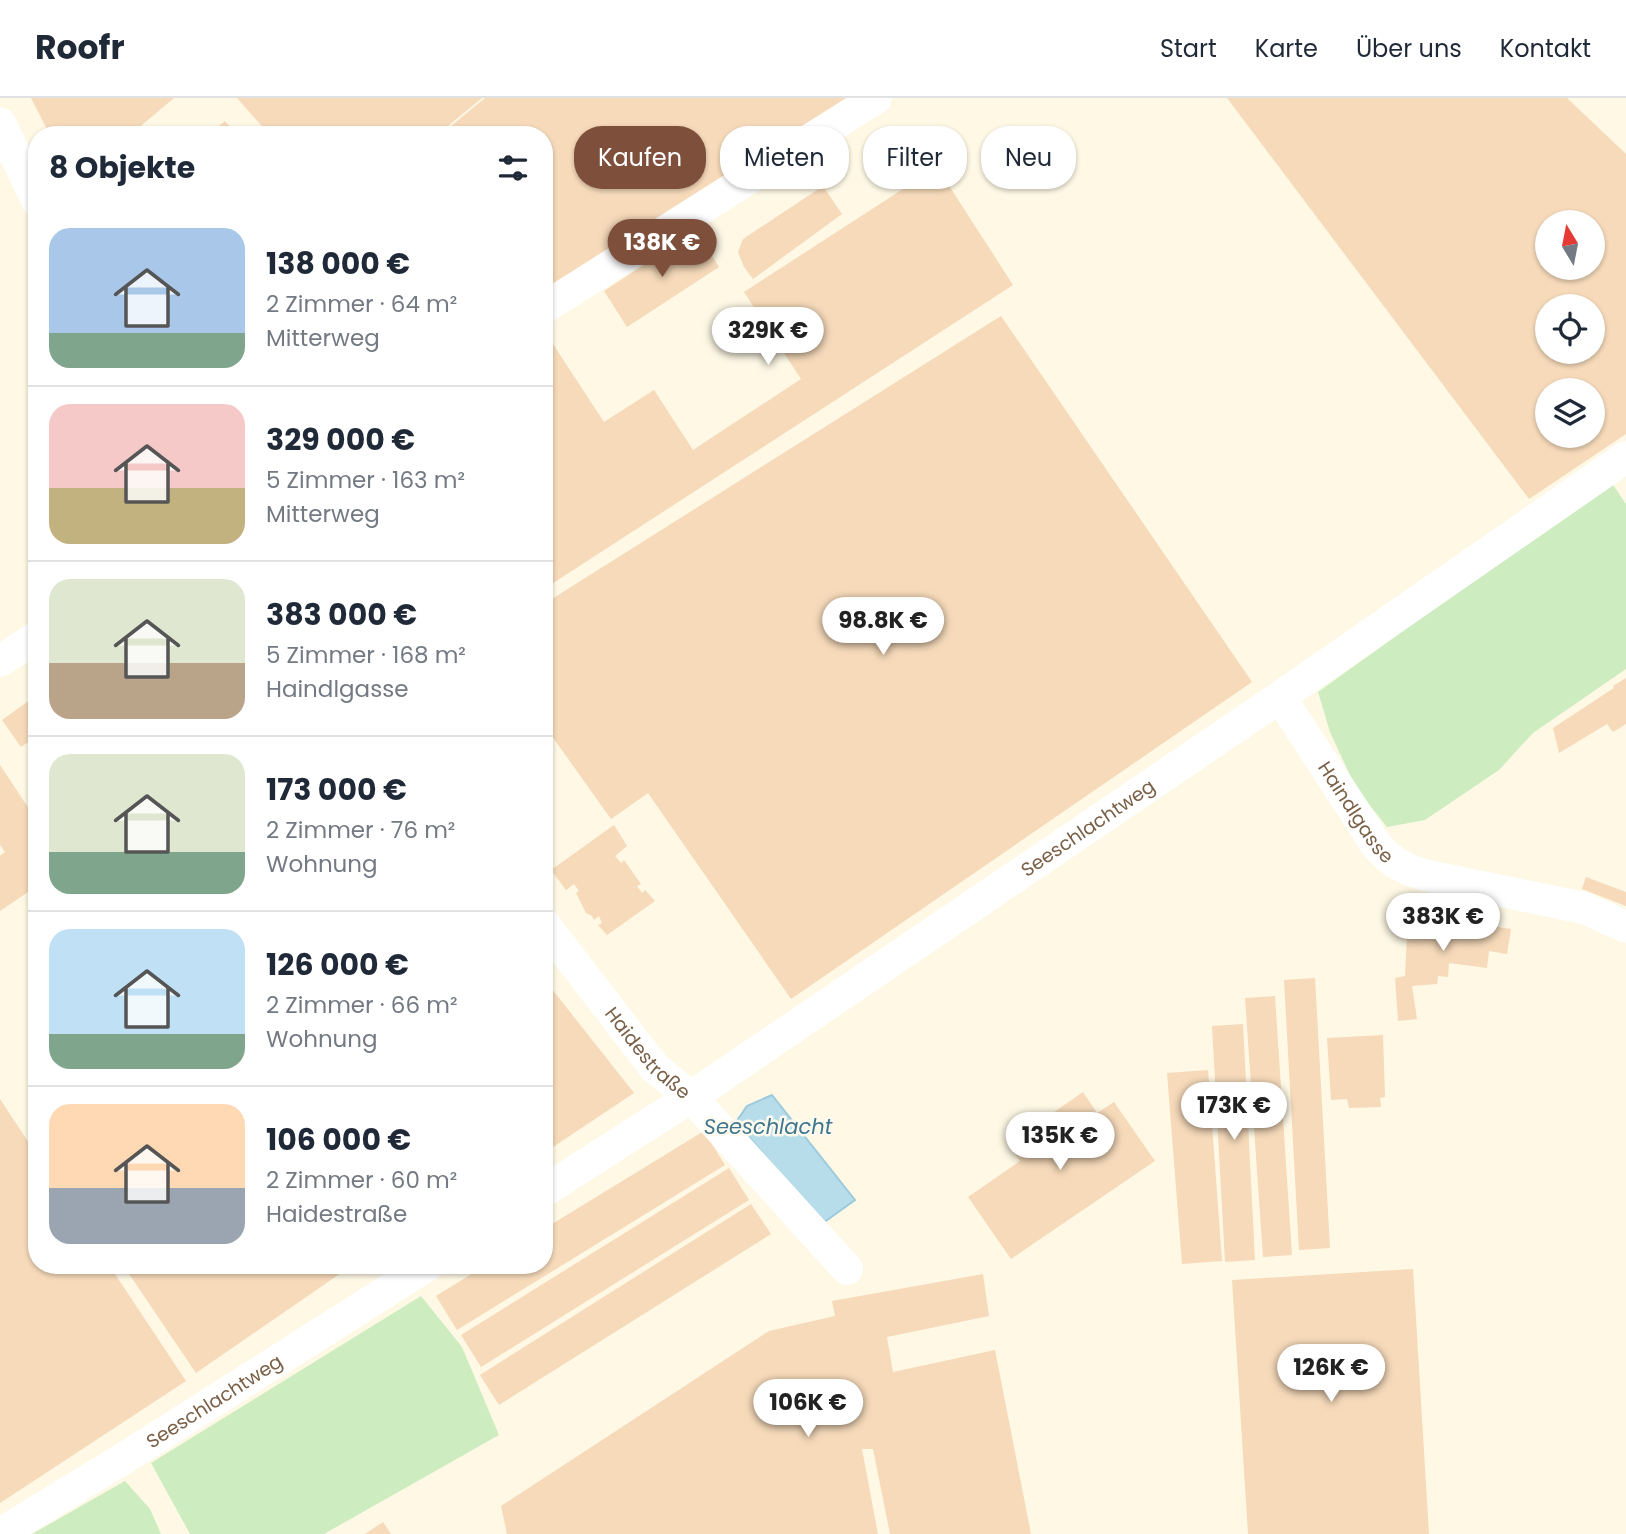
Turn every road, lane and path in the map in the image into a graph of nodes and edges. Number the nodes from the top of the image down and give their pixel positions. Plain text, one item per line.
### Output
1 (876, 98) edge
2 (0, 123) edge
3 (28, 181) edge
4 (553, 302) edge
5 (1626, 457) edge
6 (28, 642) edge
7 (0, 661) edge
8 (1280, 697) junction
9 (1626, 927) edge
10 (553, 935) edge
11 (691, 1097) junction
12 (553, 1185) edge
13 (847, 1269) dead end
14 (414, 1274) edge
15 (0, 1534) edge

1 - 4 street
2 - 3 street
5 - 8 street, Seeschlachtweg
6 - 7 street
8 - 9 street, Haindlgasse
8 - 11 street, Seeschlachtweg
10 - 11 street, Haidestraße
11 - 12 street, Seeschlachtweg
11 - 13 street, Haidestraße
14 - 15 street, Seeschlachtweg

